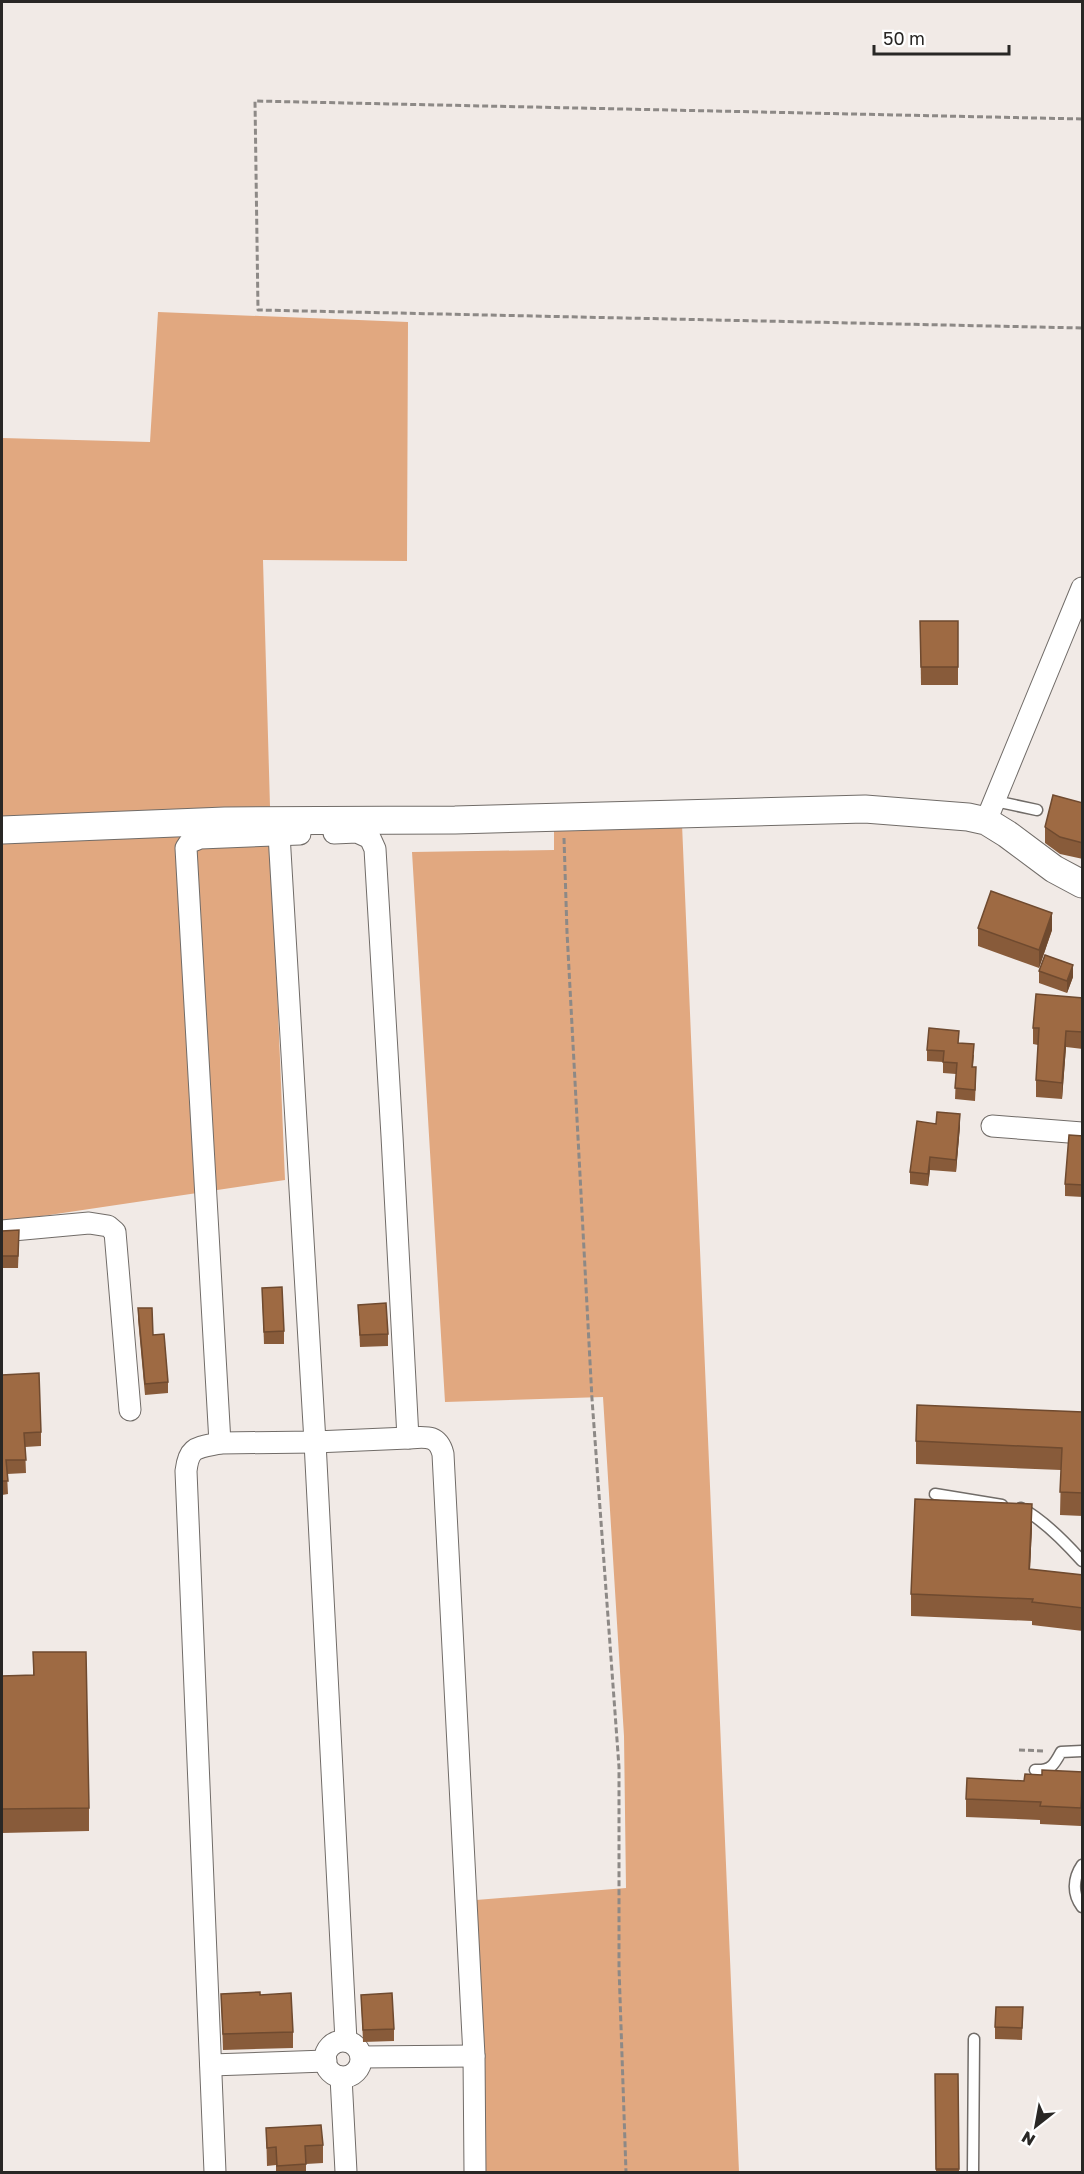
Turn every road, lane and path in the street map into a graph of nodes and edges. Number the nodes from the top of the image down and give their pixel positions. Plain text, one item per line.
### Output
1 (1083, 119) edge
2 (1083, 328) edge
3 (1083, 588) edge
4 (1037, 810) dead end
5 (990, 811) junction
6 (564, 818) junction
7 (2, 830) edge
8 (279, 834) junction
9 (1083, 884) edge
10 (992, 1126) dead end
11 (1083, 1133) edge
12 (2, 1231) edge
13 (130, 1410) dead end
14 (408, 1438) junction
15 (315, 1442) junction
16 (220, 1443) junction
17 (934, 1494) dead end
18 (1083, 1561) edge
19 (1019, 1750) dead end
20 (1083, 1751) edge
21 (1061, 1752) junction
22 (1035, 1770) dead end
23 (1083, 1865) edge
24 (1083, 1907) edge
25 (974, 2039) dead end
26 (346, 2042) junction
27 (474, 2056) junction
28 (361, 2057) junction
29 (326, 2061) junction
30 (211, 2065) junction
31 (341, 2077) junction
32 (215, 2172) edge
33 (346, 2172) edge
34 (475, 2172) edge
35 (626, 2172) edge
36 (973, 2172) edge

1 - 2 path
3 - 5 street
4 - 5 lane
5 - 6 street
5 - 9 street
6 - 7 street
6 - 35 path
8 - 14 street
8 - 15 street
8 - 16 street
10 - 11 street
12 - 13 street
14 - 15 street
14 - 27 street
15 - 16 street
15 - 26 street
16 - 30 street
17 - 18 lane
19 - 21 path
20 - 21 lane
21 - 22 lane
23 - 24 lane
25 - 36 lane
26 - 28 street
26 - 29 street
27 - 28 street
27 - 34 street
28 - 31 street
29 - 30 street
29 - 31 street
30 - 32 street
31 - 33 street

